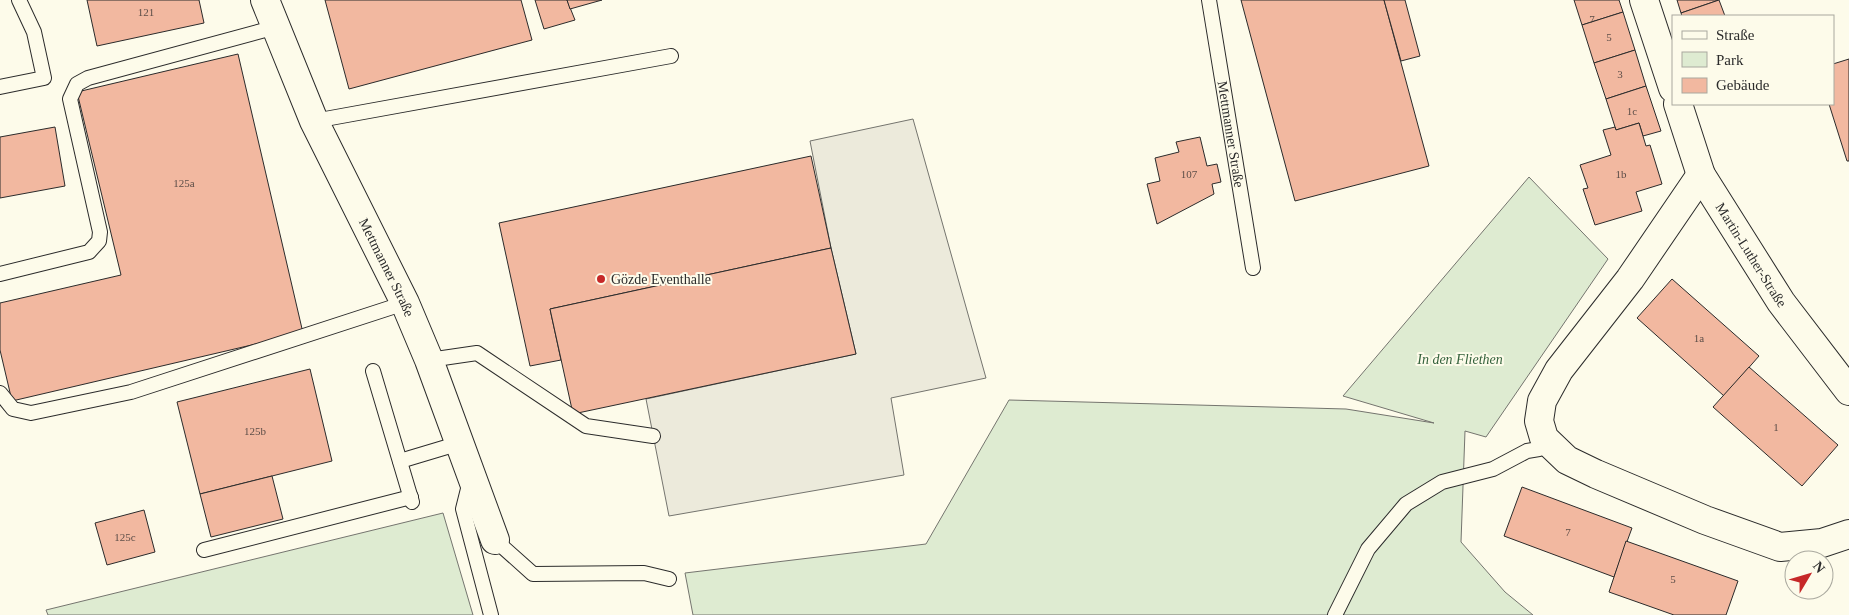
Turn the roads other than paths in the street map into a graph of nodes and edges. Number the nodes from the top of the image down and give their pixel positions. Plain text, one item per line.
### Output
1 (19, 0) edge
2 (264, 0) edge
3 (1210, 0) edge
4 (1644, 0) edge
5 (276, 27) junction
6 (671, 56) dead end
7 (1672, 85) edge
8 (0, 87) edge
9 (1678, 105) edge
10 (314, 121) junction
11 (1701, 176) junction
12 (1253, 268) dead end
13 (0, 274) edge
14 (405, 303) junction
15 (429, 360) junction
16 (374, 371) dead end
17 (1849, 391) edge
18 (0, 393) edge
19 (653, 436) dead end
20 (460, 443) junction
21 (1551, 444) junction
22 (400, 461) junction
23 (472, 476) junction
24 (1849, 534) edge
25 (496, 540) joint
26 (204, 550) dead end
27 (669, 579) dead end
28 (491, 615) edge
29 (1335, 615) edge

1 - 8 lane
2 - 5 street, Mettmanner Straße
3 - 12 lane, Mettmanner Straße
4 - 7 street
5 - 10 street, Mettmanner Straße
5 - 13 lane
6 - 10 lane
9 - 11 street, Martin-Luther-Straße
10 - 14 street, Mettmanner Straße
11 - 17 street, Martin-Luther-Straße
11 - 21 street
14 - 15 street, Mettmanner Straße
14 - 18 lane
15 - 19 lane
15 - 20 street, Mettmanner Straße
16 - 22 lane
20 - 22 lane
20 - 23 street, Mettmanner Straße
21 - 24 street
21 - 29 lane
22 - 26 lane
23 - 25 street, Mettmanner Straße
23 - 28 lane
25 - 27 lane

